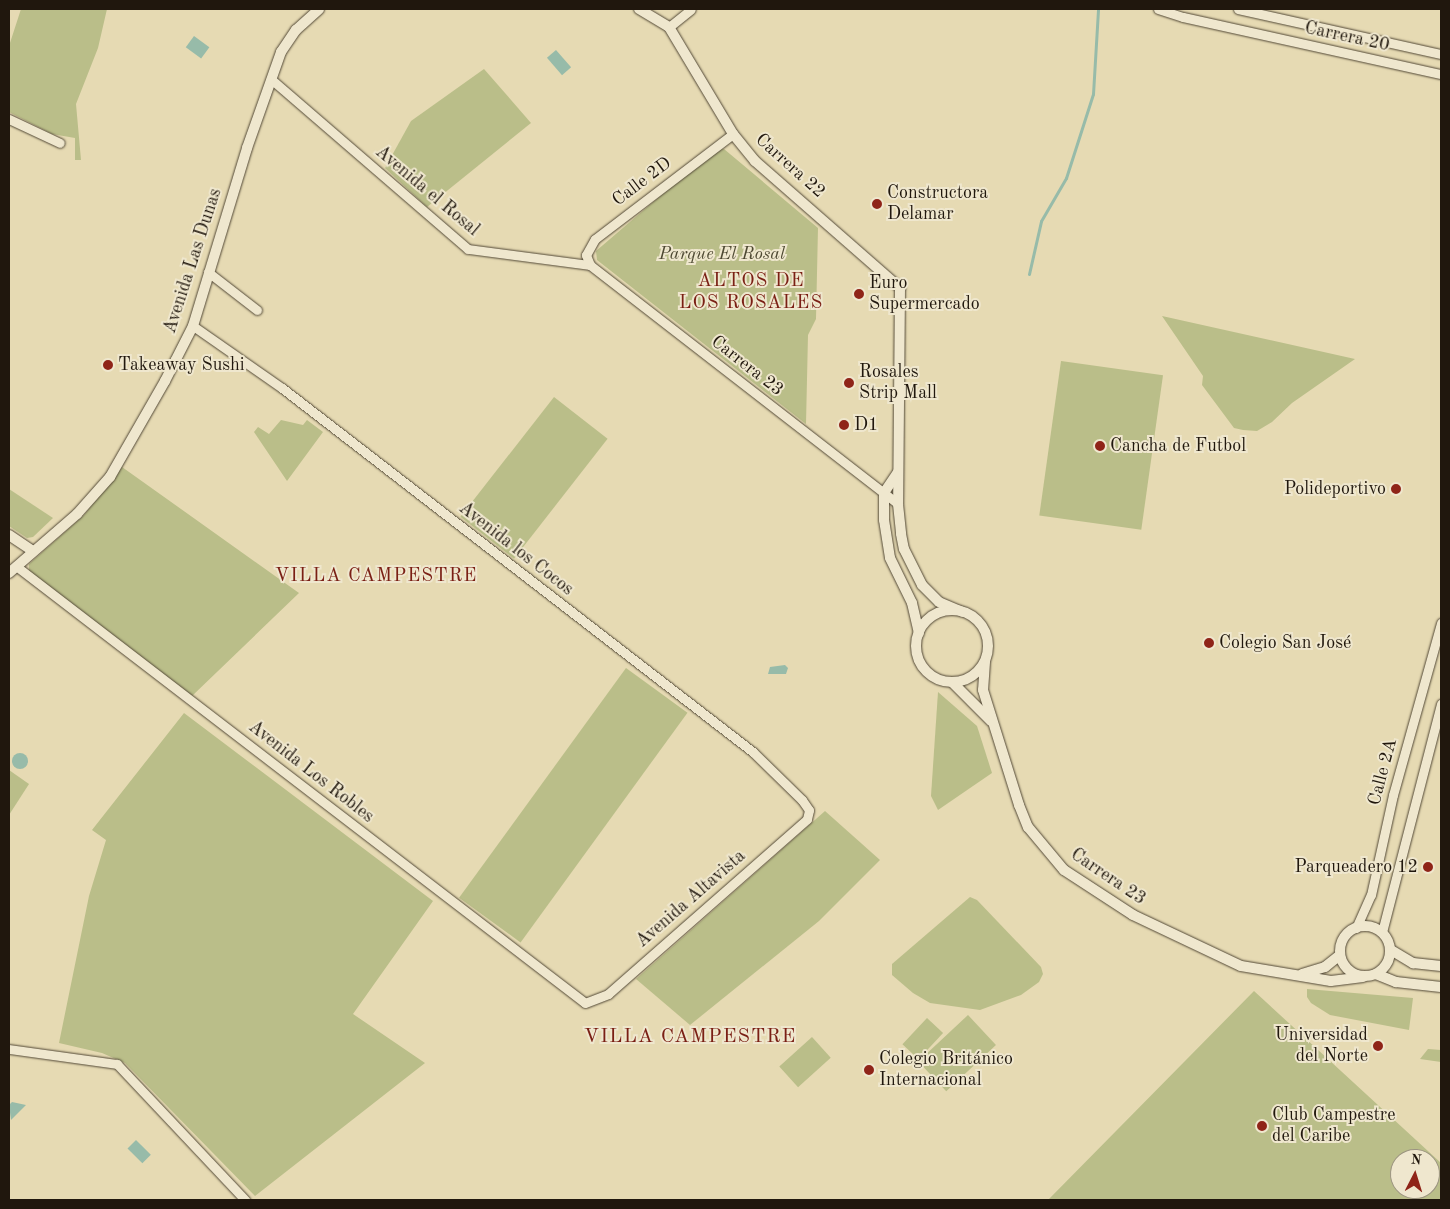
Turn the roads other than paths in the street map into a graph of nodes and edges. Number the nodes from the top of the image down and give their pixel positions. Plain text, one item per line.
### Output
1 (320, 9) edge
2 (639, 9) edge
3 (691, 9) edge
4 (1158, 9) edge
5 (1238, 9) edge
6 (669, 27) junction
7 (1441, 54) edge
8 (1441, 74) edge
9 (271, 79) junction
10 (9, 120) edge
11 (732, 134) junction
12 (60, 143) dead end
13 (590, 265) junction
14 (208, 272) junction
15 (257, 310) dead end
16 (192, 326) junction
17 (898, 471) junction
18 (884, 493) junction
19 (898, 504) junction
20 (9, 535) edge
21 (33, 551) junction
22 (13, 570) edge
23 (962, 612) junction
24 (1441, 623) edge
25 (919, 633) junction
26 (985, 662) junction
27 (952, 682) junction
28 (1441, 704) edge
29 (991, 721) junction
30 (809, 810) joint
31 (1356, 928) junction
32 (1382, 932) junction
33 (1391, 950) junction
34 (1340, 955) junction
35 (1441, 966) edge
36 (1287, 974) junction
37 (1376, 974) junction
38 (1363, 977) junction
39 (1441, 987) edge
40 (585, 1004) joint
41 (9, 1049) edge
42 (245, 1200) edge

1 - 9 street, Avenida Las Dunas
2 - 6 street, Carrera 22
3 - 6 street
4 - 8 street, Carrera 20
5 - 7 street, Carrera 20
6 - 11 street, Carrera 22
9 - 13 street, Avenida el Rosal
9 - 14 street, Avenida Las Dunas
10 - 12 street
11 - 13 street, Calle 2D
11 - 17 street, Carrera 22
13 - 18 street, Carrera 23
14 - 15 street
14 - 16 street, Avenida Las Dunas
16 - 21 street, Avenida Las Dunas
16 - 30 street, Avenida los Cocos
17 - 18 street
17 - 19 street
18 - 19 street, Carrera 23
18 - 25 street
19 - 23 street
20 - 21 street
21 - 22 street, Avenida Las Dunas
22 - 40 street, Avenida Los Robles
23 - 25 street
23 - 26 street
24 - 31 street, Calle 2A
25 - 27 street
26 - 27 street
26 - 29 street, Carrera 23
27 - 29 street, Carrera 23
28 - 32 street
29 - 36 street, Carrera 23
30 - 40 street, Avenida Altavista
31 - 32 street
31 - 34 street
32 - 33 street
33 - 35 street
33 - 37 street
34 - 36 street, Carrera 23
34 - 38 street
36 - 38 street, Carrera 23
37 - 38 street
37 - 39 street
41 - 42 street

